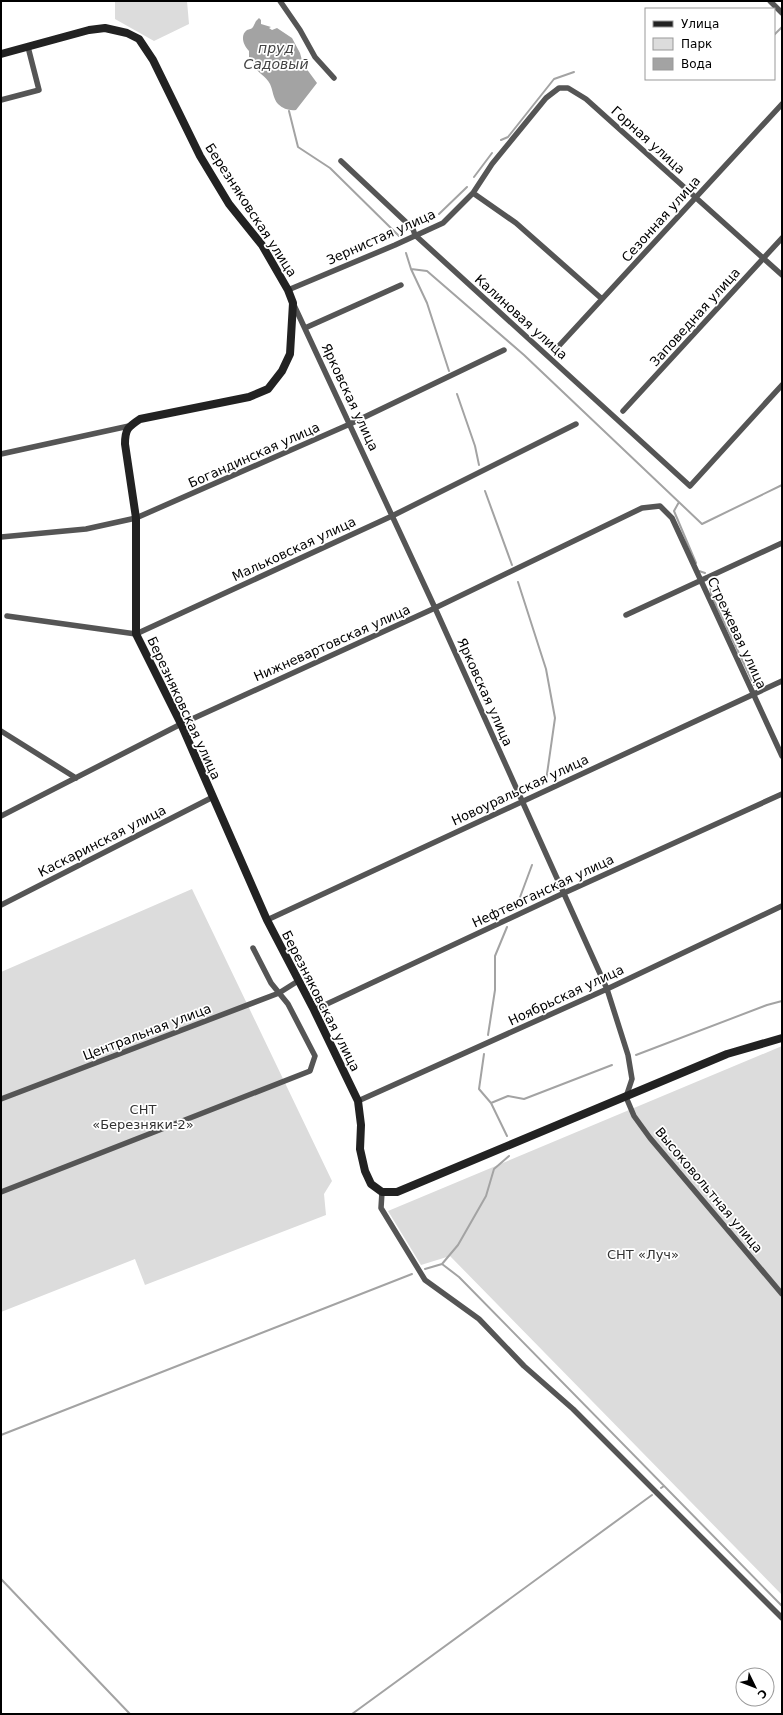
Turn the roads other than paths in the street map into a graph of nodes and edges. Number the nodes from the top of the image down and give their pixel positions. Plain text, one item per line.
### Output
1 (280, 1) edge
2 (770, 1) edge
3 (782, 13) edge
4 (28, 47) junction
5 (1, 54) edge
6 (334, 78) dead end
7 (568, 88) joint
8 (1, 100) edge
9 (782, 104) edge
10 (341, 162) dead end
11 (473, 193) junction
12 (695, 197) junction
13 (415, 236) junction
14 (782, 238) edge
15 (764, 258) junction
16 (782, 275) edge
17 (401, 285) dead end
18 (288, 290) junction
19 (602, 299) junction
20 (293, 303) junction
21 (305, 328) junction
22 (556, 349) dead end
23 (504, 350) dead end
24 (782, 385) edge
25 (623, 411) dead end
26 (350, 424) junction
27 (576, 424) dead end
28 (129, 426) junction
29 (1, 454) edge
30 (392, 516) junction
31 (136, 518) junction
32 (672, 518) joint
33 (1, 537) edge
34 (782, 543) edge
35 (701, 580) junction
36 (435, 608) junction
37 (626, 614) dead end
38 (7, 616) dead end
39 (136, 634) junction
40 (782, 681) edge
41 (753, 695) junction
42 (181, 724) junction
43 (1, 731) edge
44 (782, 756) edge
45 (76, 778) junction
46 (782, 794) edge
47 (213, 797) junction
48 (523, 801) junction
49 (1, 816) edge
50 (564, 893) junction
51 (1, 905) edge
52 (782, 906) edge
53 (267, 920) junction
54 (253, 948) dead end
55 (298, 980) junction
56 (607, 988) junction
57 (279, 993) junction
58 (314, 1010) junction
59 (782, 1038) edge
60 (626, 1097) junction
61 (1, 1100) edge
62 (358, 1101) junction
63 (1, 1192) edge
64 (382, 1192) junction
65 (782, 1294) edge
66 (782, 1618) edge

1 - 6 street
2 - 3 street
4 - 5 street, Березняковская улица
4 - 8 street
4 - 18 street, Березняковская улица
7 - 11 street, Зернистая улица
7 - 12 street, Горная улица
9 - 12 street, Сезонная улица
10 - 13 street, Калиновая улица
11 - 13 street, Зернистая улица
11 - 19 street
12 - 15 street, Горная улица
12 - 19 street, Сезонная улица
13 - 18 street, Зернистая улица
13 - 24 street, Калиновая улица
14 - 15 street, Заповедная улица
15 - 16 street, Горная улица
15 - 25 street, Заповедная улица
17 - 21 street
18 - 20 street, Березняковская улица
19 - 22 street, Сезонная улица
20 - 21 street, Ярковская улица
20 - 28 street, Березняковская улица
21 - 26 street, Ярковская улица
23 - 26 street, Богандинская улица
26 - 30 street, Ярковская улица
26 - 31 street, Богандинская улица
27 - 30 street, Мальковская улица
28 - 29 street
28 - 31 street, Березняковская улица
30 - 36 street, Ярковская улица
30 - 39 street, Мальковская улица
31 - 33 street, Богандинская улица
31 - 39 street, Березняковская улица
32 - 35 street, Стрежевая улица
32 - 36 street, Нижневартовская улица
34 - 35 street
35 - 37 street
35 - 41 street, Стрежевая улица
36 - 42 street, Нижневартовская улица
36 - 48 street, Ярковская улица
38 - 39 street
39 - 42 street, Березняковская улица
40 - 41 street, Новоуральская улица
41 - 44 street, Стрежевая улица
41 - 48 street, Новоуральская улица
42 - 45 street, Нижневартовская улица
42 - 47 street, Березняковская улица
43 - 45 street
45 - 49 street, Нижневартовская улица
46 - 50 street, Нефтеюганская улица
47 - 51 street, Каскаринская улица
47 - 53 street, Березняковская улица
48 - 50 street, Ярковская улица
48 - 53 street, Новоуральская улица
50 - 56 street, Ярковская улица
50 - 58 street, Нефтеюганская улица
52 - 56 street, Ноябрьская улица
53 - 55 street, Березняковская улица
54 - 57 street
55 - 57 street, Центральная улица
55 - 58 street, Березняковская улица
56 - 60 street, Ярковская улица
56 - 62 street, Ноябрьская улица
57 - 61 street, Центральная улица
57 - 63 street
58 - 62 street, Березняковская улица
59 - 60 street
60 - 64 street
60 - 65 street, Высоковольтная улица
62 - 64 street, Березняковская улица
64 - 66 street

